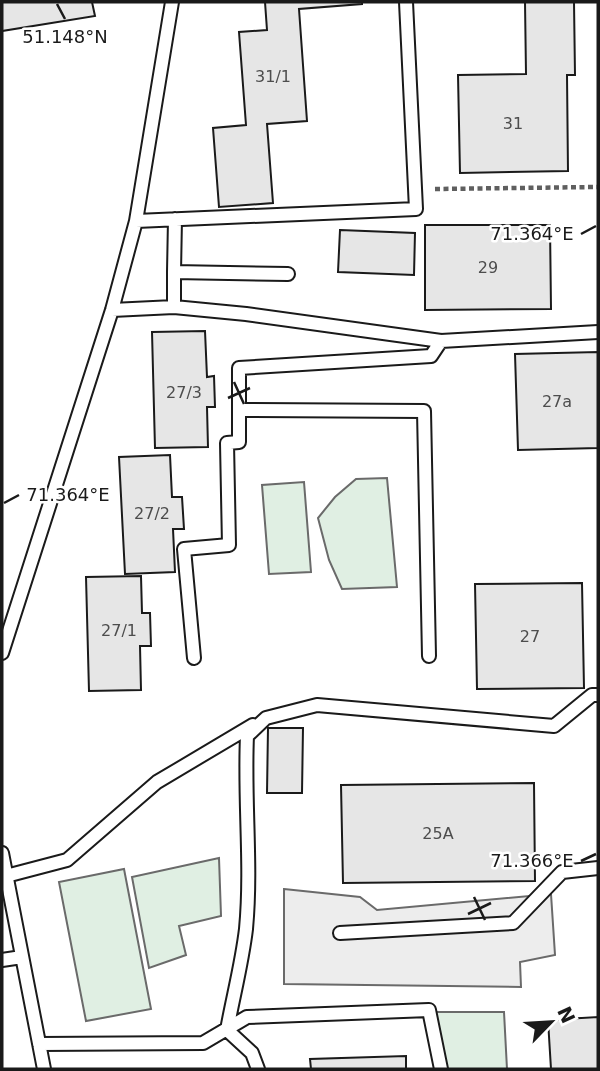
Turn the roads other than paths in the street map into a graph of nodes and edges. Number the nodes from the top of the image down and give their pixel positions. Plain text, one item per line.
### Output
1 (172, 2) edge
2 (406, 2) edge
3 (174, 219) junction
4 (136, 221) junction
5 (174, 272) junction
6 (288, 274) dead end
7 (174, 307) junction
8 (112, 310) junction
9 (598, 332) edge
10 (441, 341) junction
11 (239, 410) junction
12 (2, 653) edge
13 (429, 656) dead end
14 (194, 658) dead end
15 (598, 695) edge
16 (266, 718) junction
17 (2, 853) edge
18 (598, 868) edge
19 (6, 876) junction
20 (340, 933) dead end
21 (22, 957) junction
22 (2, 960) edge
23 (226, 1030) junction
24 (39, 1044) junction
25 (44, 1069) edge
26 (258, 1069) edge
27 (441, 1069) edge

1 - 4 lane
2 - 3 lane
3 - 4 lane
3 - 5 lane
4 - 8 lane
5 - 6 lane
5 - 7 lane
7 - 8 lane
7 - 10 lane
8 - 12 lane
9 - 10 lane
10 - 11 lane
11 - 13 lane
11 - 14 lane
15 - 16 lane
16 - 19 lane
16 - 23 lane
17 - 19 lane
18 - 20 lane
19 - 21 lane
21 - 22 lane
21 - 24 lane
23 - 24 lane
23 - 26 lane
23 - 27 lane
24 - 25 lane

